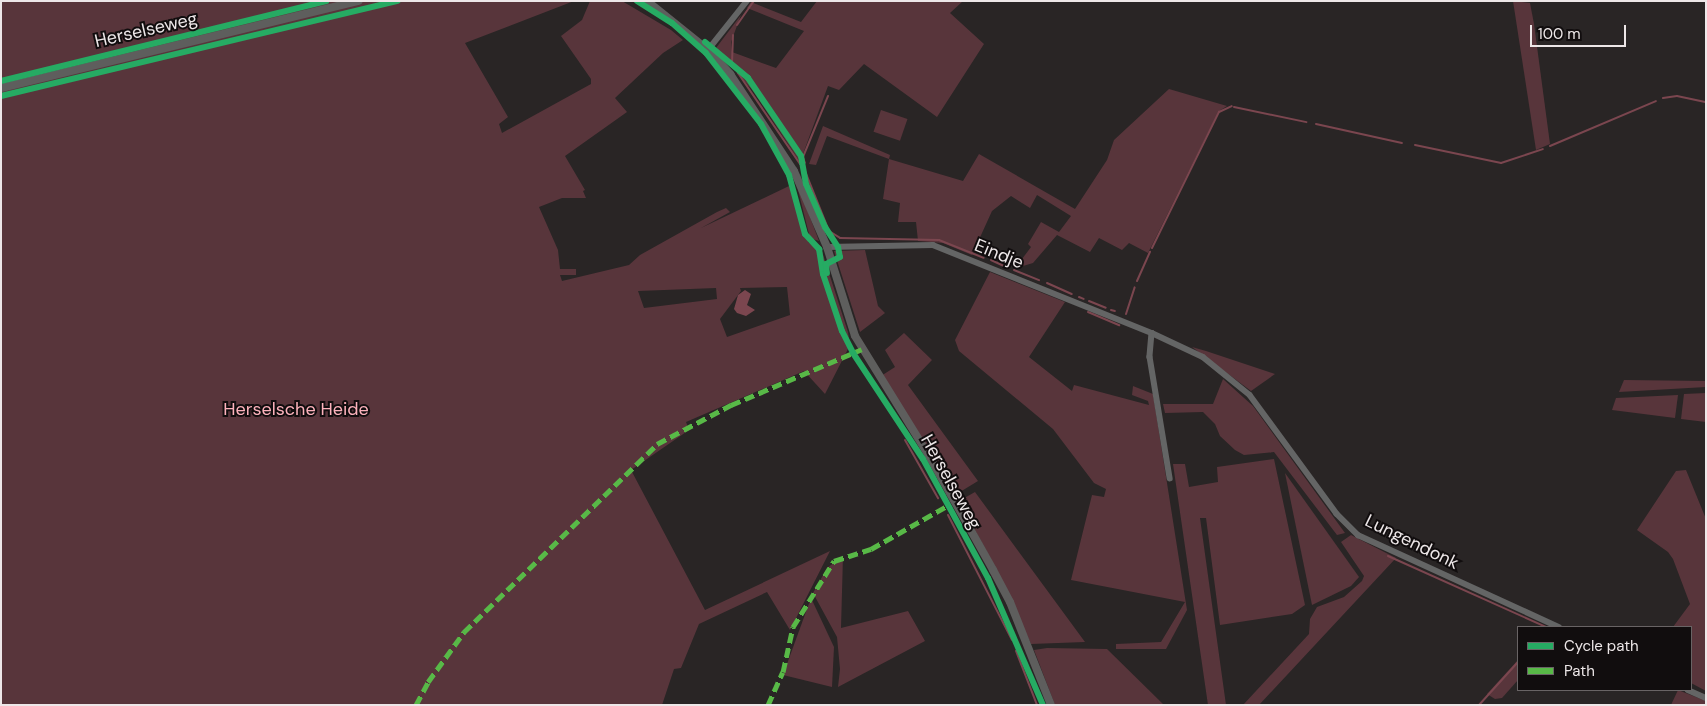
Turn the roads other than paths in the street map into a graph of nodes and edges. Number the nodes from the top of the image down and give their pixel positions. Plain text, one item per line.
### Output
1 (359, 1) edge
2 (647, 1) edge
3 (747, 1) edge
4 (708, 50) junction
5 (1, 88) edge
6 (827, 247) junction
7 (1152, 333) junction
8 (1268, 418) joint
9 (1170, 478) dead end
10 (1557, 626) edge
11 (1690, 691) edge
12 (1706, 698) edge
13 (1051, 705) edge

1 - 5 street, Herselseweg
2 - 4 street, Herselseweg
3 - 4 street
4 - 6 street, Herselseweg
6 - 7 street, Eindje
6 - 13 street, Herselseweg
7 - 8 street, Eindje
7 - 9 street
8 - 10 street, Lungendonk
11 - 12 street

